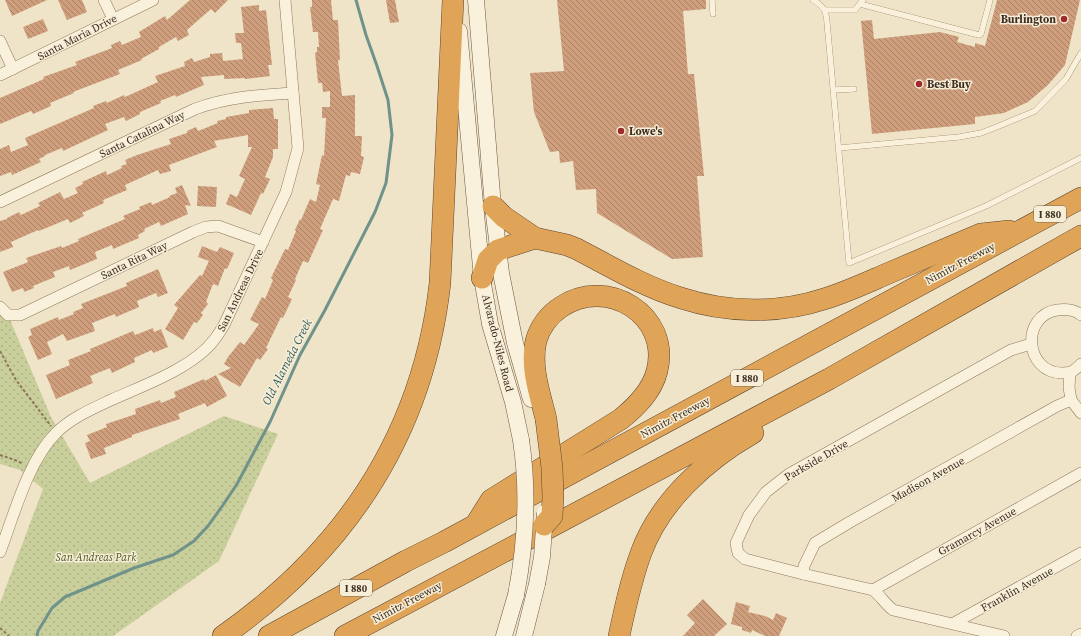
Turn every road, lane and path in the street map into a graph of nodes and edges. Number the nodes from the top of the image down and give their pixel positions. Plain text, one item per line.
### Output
1 (104, 0) edge
2 (153, 0) edge
3 (285, 0) edge
4 (453, 0) edge
5 (457, 0) edge
6 (476, 0) edge
7 (712, 0) edge
8 (813, 0) edge
9 (990, 0) edge
10 (862, 2) edge
11 (825, 10) junction
12 (713, 14) dead end
13 (113, 19) junction
14 (0, 42) edge
15 (1081, 54) edge
16 (14, 69) junction
17 (0, 75) edge
18 (854, 89) dead end
19 (834, 90) junction
20 (293, 93) junction
21 (839, 148) junction
22 (1081, 158) edge
23 (1081, 198) edge
24 (0, 202) edge
25 (493, 206) junction
26 (1020, 230) junction
27 (1081, 236) edge
28 (535, 238) junction
29 (263, 242) junction
30 (498, 250) junction
31 (482, 278) junction
32 (0, 307) edge
33 (1080, 313) edge
34 (1031, 344) junction
35 (0, 351) edge
36 (1081, 364) edge
37 (1070, 373) junction
38 (829, 379) junction
39 (1070, 400) junction
40 (1081, 413) edge
41 (542, 421) junction
42 (56, 433) junction
43 (0, 455) edge
44 (31, 469) junction
45 (1081, 473) edge
46 (544, 525) joint
47 (5, 526) edge
48 (474, 526) junction
49 (444, 542) junction
50 (0, 552) edge
51 (1081, 554) edge
52 (803, 574) junction
53 (873, 590) junction
54 (954, 624) junction
55 (0, 628) edge
56 (1081, 634) edge
57 (9, 636) edge
58 (223, 636) edge
59 (269, 636) edge
60 (293, 636) edge
61 (345, 636) edge
62 (504, 636) edge
63 (524, 636) edge
64 (619, 636) edge
65 (1004, 636) edge
66 (1078, 636) edge

1 - 13 street
2 - 13 street, Santa Maria Drive
3 - 20 street, San Andreas Drive
4 - 58 highway
5 - 31 main road, Alvarado-Niles Road
6 - 25 main road, Alvarado-Niles Road
7 - 12 lane
8 - 11 lane
9 - 10 lane
10 - 11 lane
11 - 19 lane
13 - 16 street, Santa Maria Drive
14 - 16 street
15 - 21 lane
16 - 17 street, Santa Maria Drive
18 - 19 lane
19 - 21 lane
20 - 24 street, Santa Catalina Way
20 - 29 street, San Andreas Drive
21 - 22 lane
23 - 26 highway, Nimitz Freeway / I 880
25 - 28 highway
25 - 30 main road, Alvarado-Niles Road
26 - 28 highway
26 - 48 highway, Nimitz Freeway / I 880
27 - 38 highway, Nimitz Freeway
28 - 30 highway
29 - 32 street, Santa Rita Way
29 - 42 street, San Andreas Drive
30 - 31 highway
30 - 41 main road, Alvarado-Niles Road
31 - 62 main road, Alvarado-Niles Road, bridge
33 - 34 street
34 - 37 street
34 - 52 street, Parkside Drive
35 - 42 path
36 - 37 street
37 - 39 street
38 - 61 highway, Nimitz Freeway
38 - 64 highway
39 - 40 street
39 - 52 street, Madison Avenue
41 - 46 highway, bridge
41 - 48 highway
42 - 44 street, San Andreas Drive
43 - 44 path
44 - 47 street, San Andreas Drive
45 - 53 street, Gramarcy Avenue
46 - 63 main road, bridge
47 - 50 street, San Andreas Drive
48 - 49 highway, Nimitz Freeway / I 880
49 - 59 highway, Nimitz Freeway / I 880
49 - 60 highway, I 880
51 - 54 street, Franklin Avenue
52 - 53 street, Parkside Drive
53 - 54 street
54 - 65 street
55 - 57 path
56 - 66 street

